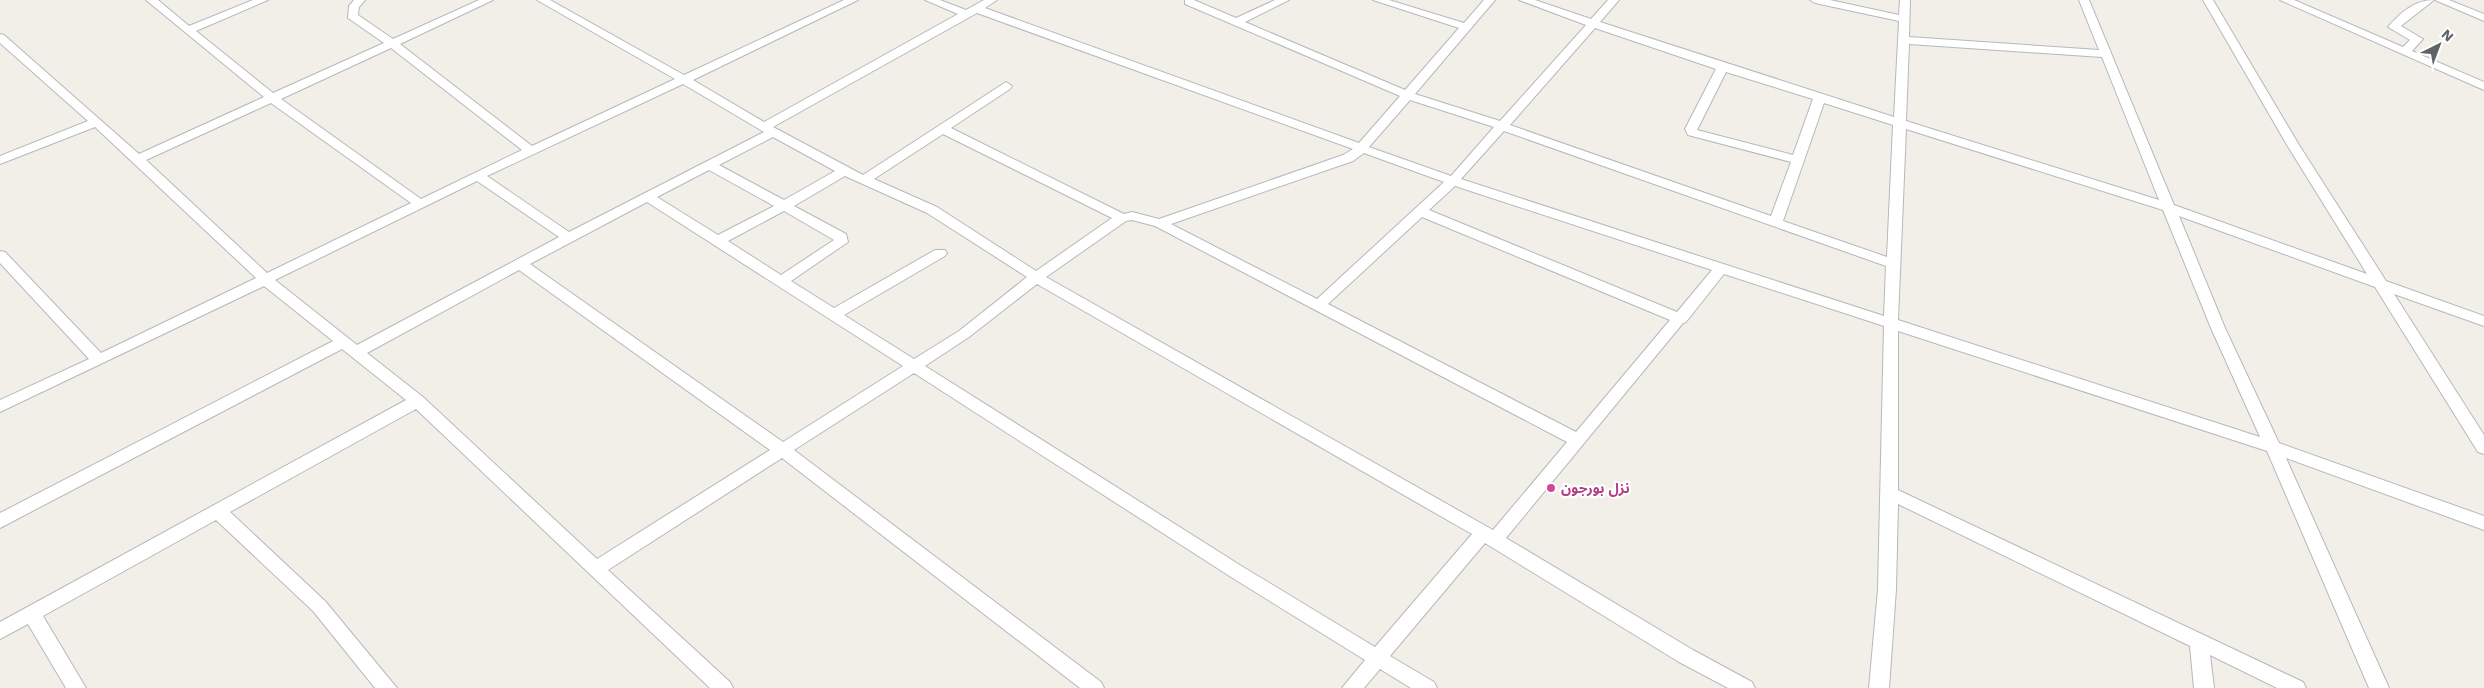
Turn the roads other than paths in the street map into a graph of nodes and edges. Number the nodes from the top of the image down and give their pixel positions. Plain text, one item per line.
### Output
1 (151, 0) edge
2 (263, 0) edge
3 (360, 0) edge
4 (488, 0) edge
5 (542, 0) edge
6 (853, 0) edge
7 (930, 0) edge
8 (992, 0) edge
9 (1284, 0) edge
10 (1378, 0) edge
11 (1490, 0) edge
12 (1524, 0) edge
13 (1614, 0) edge
14 (1815, 0) edge
15 (1905, 0) edge
16 (2084, 0) edge
17 (2208, 0) edge
18 (2285, 0) edge
19 (2429, 0) edge
20 (2440, 0) edge
21 (1188, 2) dead end
22 (972, 11) junction
23 (1902, 18) junction
24 (2484, 18) edge
25 (1236, 22) junction
26 (1593, 23) junction
27 (1466, 27) junction
28 (188, 30) junction
29 (0, 37) edge
30 (1902, 40) junction
31 (392, 43) junction
32 (2406, 51) junction
33 (2106, 54) junction
34 (1723, 67) junction
35 (683, 79) junction
36 (1006, 86) dead end
37 (2484, 86) edge
38 (1406, 95) junction
39 (1820, 96) junction
40 (272, 98) junction
41 (1900, 121) junction
42 (95, 123) junction
43 (1502, 126) junction
44 (941, 128) junction
45 (768, 129) junction
46 (1361, 148) junction
47 (531, 151) junction
48 (0, 160) edge
49 (136, 160) junction
50 (1799, 160) junction
51 (708, 164) junction
52 (844, 171) junction
53 (478, 176) junction
54 (864, 180) junction
55 (1453, 181) junction
56 (647, 196) junction
57 (420, 204) junction
58 (786, 205) junction
59 (2170, 208) junction
60 (1420, 211) junction
61 (1122, 218) junction
62 (1160, 222) junction
63 (1776, 222) junction
64 (568, 238) junction
65 (720, 240) junction
66 (940, 254) dead end
67 (0, 255) edge
68 (520, 264) junction
69 (1893, 264) junction
70 (1721, 268) junction
71 (1036, 277) junction
72 (266, 280) junction
73 (782, 281) junction
74 (2380, 284) junction
75 (1319, 305) junction
76 (835, 314) junction
77 (1681, 319) junction
78 (2484, 321) edge
79 (1891, 324) junction
80 (350, 347) junction
81 (99, 360) junction
82 (915, 365) junction
83 (417, 401) junction
84 (0, 406) edge
85 (1579, 441) junction
86 (2273, 447) junction
87 (2484, 448) edge
88 (781, 449) junction
89 (1890, 493) junction
90 (218, 511) junction
91 (0, 521) edge
92 (2484, 523) edge
93 (1489, 537) junction
94 (597, 568) junction
95 (32, 614) junction
96 (0, 631) edge
97 (2199, 641) junction
98 (1379, 658) junction
99 (76, 688) edge
100 (387, 688) edge
101 (723, 688) edge
102 (1094, 688) edge
103 (1352, 688) edge
104 (1427, 688) edge
105 (1745, 688) edge
106 (1879, 688) edge
107 (2204, 688) edge
108 (2296, 688) edge
109 (2379, 688) edge

1 - 28 street
2 - 28 street
3 - 31 street
4 - 31 street
5 - 35 street
6 - 35 street
7 - 22 street
8 - 22 street
9 - 25 street
10 - 27 street
11 - 27 street
12 - 26 street
13 - 26 street
14 - 23 street
15 - 23 street
16 - 33 street
17 - 74 street
18 - 32 street
19 - 32 street
20 - 24 street
21 - 25 street
22 - 45 street
22 - 46 street
23 - 30 street
25 - 38 street
26 - 34 street
26 - 43 street
27 - 38 street
28 - 40 street
29 - 42 street
30 - 33 street
30 - 41 street
31 - 40 street
31 - 47 street
32 - 37 street
33 - 59 street
34 - 39 street
34 - 50 street
35 - 45 street
35 - 47 street
36 - 44 street
38 - 43 street
38 - 46 street
39 - 41 street
39 - 50 street
40 - 49 street
40 - 57 street
41 - 59 street
41 - 69 street
42 - 48 street
42 - 49 street
43 - 55 street
43 - 63 street
44 - 54 street
44 - 61 street
45 - 51 street
45 - 52 street
46 - 55 street
46 - 62 street
47 - 53 street
49 - 72 street
50 - 63 street
51 - 56 street
51 - 58 street
52 - 54 street
52 - 58 street
53 - 57 street
53 - 64 street
54 - 71 street
55 - 60 street
55 - 70 street
56 - 64 street
56 - 65 street
57 - 72 street
58 - 65 street
58 - 73 street
59 - 74 street
59 - 86 street
60 - 75 street
60 - 77 street
61 - 62 street
61 - 71 street
62 - 75 street
63 - 69 street
64 - 68 street
65 - 73 street
66 - 76 street
67 - 81 street
68 - 80 street
68 - 88 street
69 - 79 street
70 - 77 street
70 - 79 street
71 - 82 street
71 - 93 street
72 - 80 street
72 - 81 street
73 - 76 street
74 - 78 street
74 - 87 street
75 - 85 street
76 - 82 street
77 - 85 street
79 - 86 street
79 - 89 street
80 - 83 street
80 - 91 street
81 - 84 street
82 - 88 street
82 - 98 street
83 - 90 street
83 - 94 street
85 - 93 street
86 - 92 street
86 - 109 street
88 - 94 street
88 - 102 street
89 - 97 street
89 - 106 street
90 - 95 street
90 - 100 street
93 - 98 street
93 - 105 street
94 - 101 street
95 - 96 street
95 - 99 street
97 - 107 street
97 - 108 street
98 - 103 street
98 - 104 street

